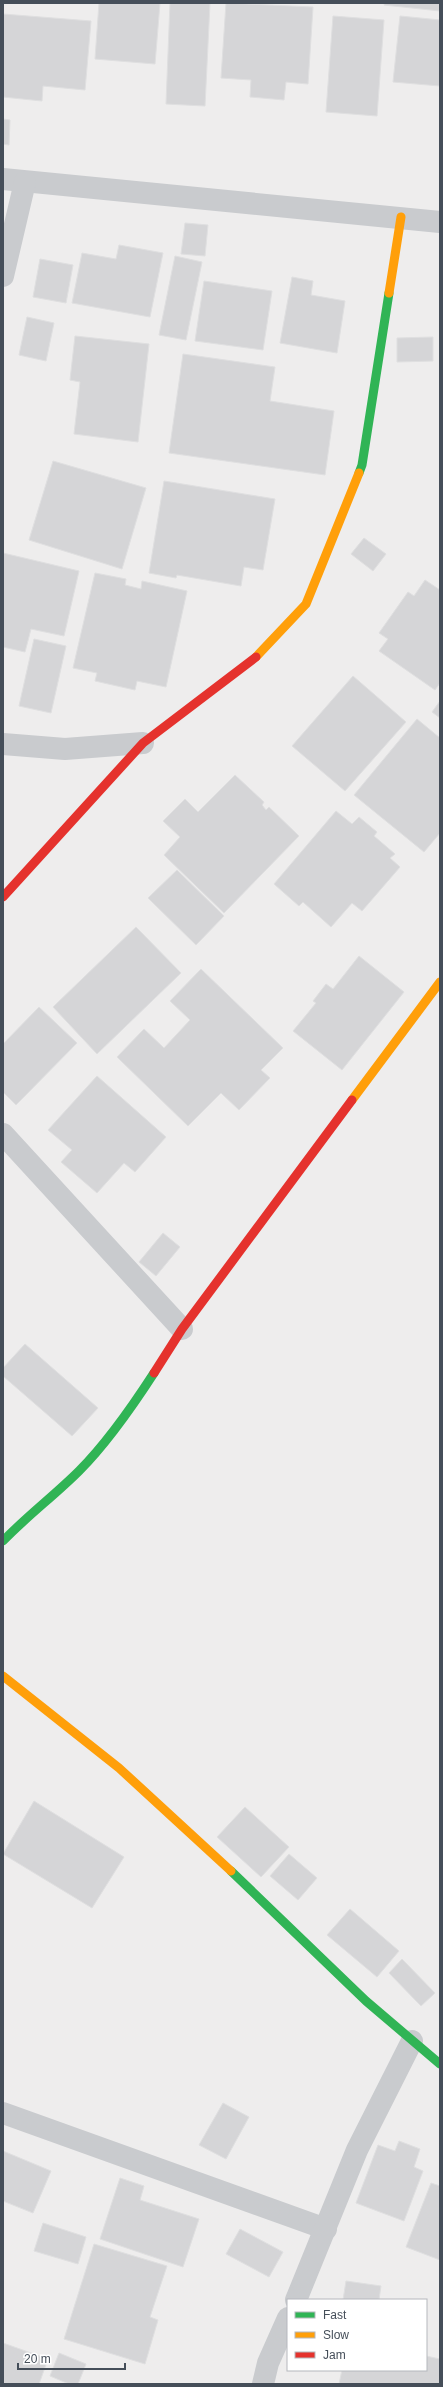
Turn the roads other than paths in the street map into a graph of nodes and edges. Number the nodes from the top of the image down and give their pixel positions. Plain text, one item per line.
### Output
1 (3, 179) edge
2 (25, 182) junction
3 (401, 217) junction
4 (440, 222) edge
5 (3, 276) edge
6 (143, 742) junction
7 (3, 744) edge
8 (3, 896) edge
9 (440, 982) edge
10 (3, 1134) edge
11 (182, 1329) junction
12 (3, 1541) edge
13 (3, 1676) edge
14 (412, 2041) junction
15 (440, 2064) edge
16 (3, 2113) edge
17 (326, 2230) junction
18 (296, 2299) edge
19 (287, 2320) edge
20 (263, 2384) edge

1 - 2 street
2 - 3 street
2 - 5 street
3 - 4 street
3 - 6 street
6 - 7 street
6 - 8 street
9 - 11 street
10 - 11 street
11 - 12 street
13 - 14 street
14 - 15 street
14 - 17 street
16 - 17 street
17 - 18 street
19 - 20 street

